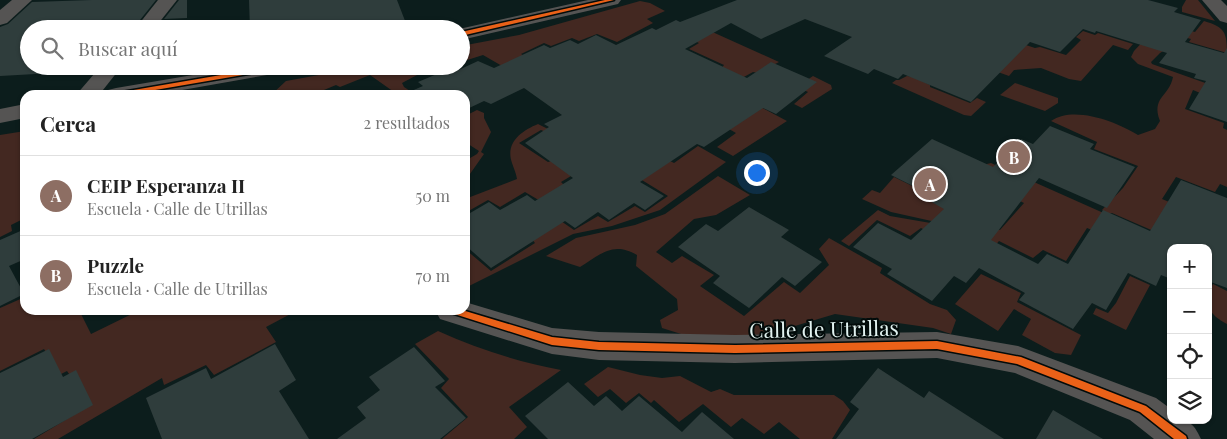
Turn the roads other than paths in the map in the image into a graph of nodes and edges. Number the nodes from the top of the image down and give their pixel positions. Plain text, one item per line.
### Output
1 (23, 0) edge
2 (168, 0) edge
3 (612, 0) edge
4 (1211, 0) edge
5 (1227, 17) edge
6 (0, 19) edge
7 (151, 20) edge
8 (470, 32) edge
9 (104, 75) edge
10 (264, 75) edge
11 (91, 90) edge
12 (164, 90) edge
13 (20, 112) edge
14 (0, 116) edge
15 (467, 315) edge
16 (1182, 439) edge

1 - 6 street
2 - 7 street
3 - 8 street
4 - 5 street
9 - 11 street
10 - 12 street
13 - 14 street
15 - 16 street, Calle de Utrillas

